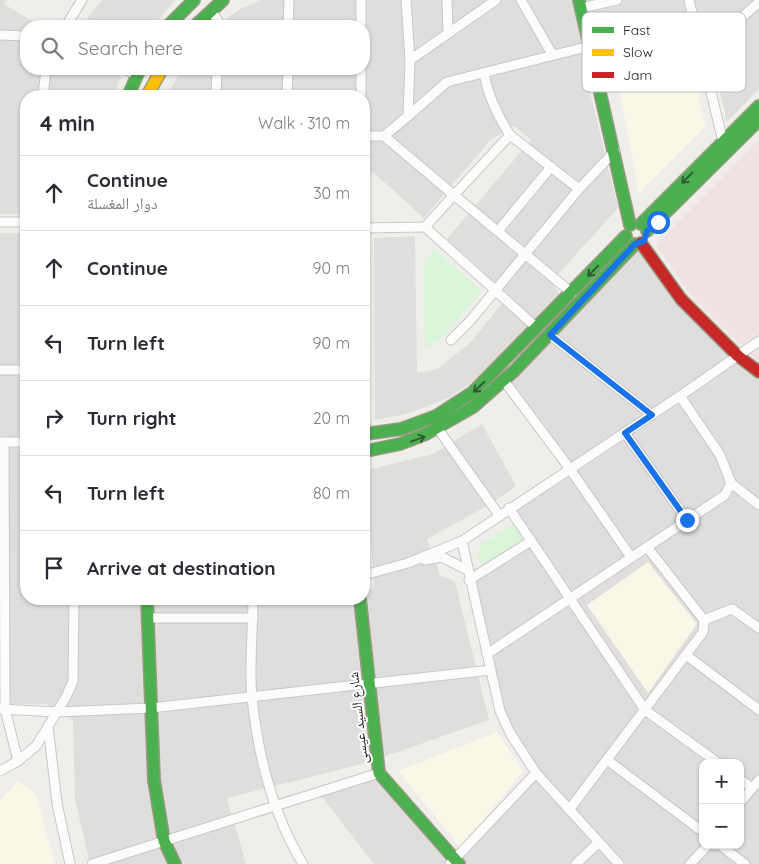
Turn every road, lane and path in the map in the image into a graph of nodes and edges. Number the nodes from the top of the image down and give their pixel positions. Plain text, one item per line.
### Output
1 (82, 0) edge
2 (194, 0) edge
3 (223, 0) edge
4 (289, 0) edge
5 (361, 0) edge
6 (406, 0) edge
7 (447, 0) edge
8 (521, 0) edge
9 (617, 0) edge
10 (491, 2) edge
11 (759, 2) edge
12 (580, 4) edge
13 (211, 10) junction
14 (746, 14) edge
15 (70, 20) edge
16 (174, 20) edge
17 (201, 20) edge
18 (218, 20) edge
19 (288, 20) edge
20 (361, 20) edge
21 (448, 34) junction
22 (0, 36) edge
23 (20, 36) edge
24 (582, 48) edge
25 (552, 54) junction
26 (410, 60) junction
27 (484, 73) junction
28 (45, 75) edge
29 (137, 75) edge
30 (159, 75) edge
31 (217, 75) edge
32 (288, 75) edge
33 (361, 75) edge
34 (44, 90) edge
35 (130, 90) edge
36 (150, 90) edge
37 (216, 90) edge
38 (287, 90) edge
39 (361, 90) edge
40 (601, 92) edge
41 (711, 92) edge
42 (759, 106) edge
43 (408, 116) junction
44 (759, 120) edge
45 (510, 135) junction
46 (370, 136) edge
47 (384, 136) junction
48 (723, 142) junction
49 (615, 151) junction
50 (551, 167) junction
51 (579, 189) junction
52 (454, 195) junction
53 (0, 222) edge
54 (20, 222) edge
55 (425, 227) junction
56 (370, 228) edge
57 (498, 231) junction
58 (637, 234) junction
59 (526, 254) junction
60 (495, 292) junction
61 (572, 292) junction
62 (537, 328) junction
63 (550, 335) junction
64 (451, 340) dead end
65 (759, 340) edge
66 (738, 356) junction
67 (0, 370) edge
68 (20, 370) edge
69 (759, 372) edge
70 (505, 382) junction
71 (680, 396) junction
72 (652, 415) junction
73 (438, 429) junction
74 (370, 433) edge
75 (625, 433) junction
76 (2, 442) edge
77 (20, 442) edge
78 (370, 452) edge
79 (570, 470) junction
80 (730, 483) junction
81 (759, 505) edge
82 (509, 508) junction
83 (499, 514) junction
84 (687, 520) junction
85 (531, 540) junction
86 (462, 541) junction
87 (647, 547) junction
88 (631, 557) junction
89 (408, 563) junction
90 (370, 573) edge
91 (468, 575) junction
92 (570, 598) junction
93 (74, 605) edge
94 (147, 605) edge
95 (253, 605) edge
96 (361, 605) edge
97 (148, 618) junction
98 (253, 618) junction
99 (704, 620) junction
100 (759, 628) edge
101 (487, 654) junction
102 (686, 655) junction
103 (490, 670) junction
104 (370, 684) junction
105 (252, 697) junction
106 (151, 708) junction
107 (3, 710) edge
108 (644, 710) junction
109 (759, 710) edge
110 (56, 712) junction
111 (48, 726) junction
112 (712, 759) edge
113 (607, 760) junction
114 (18, 761) junction
115 (2, 771) edge
116 (380, 773) junction
117 (536, 773) junction
118 (759, 780) edge
119 (744, 782) edge
120 (752, 788) junction
121 (744, 798) edge
122 (276, 808) junction
123 (569, 810) junction
124 (699, 829) edge
125 (164, 841) junction
126 (599, 842) junction
127 (704, 849) edge
128 (725, 849) edge
129 (454, 862) edge
130 (70, 864) edge
131 (92, 864) edge
132 (175, 864) edge
133 (303, 864) edge
134 (576, 864) edge
135 (619, 864) edge
136 (690, 864) edge
137 (745, 864) edge

1 - 15 street
2 - 16 street
3 - 13 street
4 - 19 street
5 - 20 street
6 - 26 street
7 - 21 street
8 - 25 street
9 - 12 street
10 - 21 street
11 - 14 street
13 - 17 street
13 - 18 street
21 - 26 street
22 - 23 street
24 - 25 street
25 - 27 street
26 - 43 street
27 - 43 street
27 - 45 street
28 - 34 street
29 - 35 street
30 - 36 street
31 - 37 street
32 - 38 street
33 - 39 street
40 - 49 street
41 - 48 street
42 - 48 street
43 - 47 street
44 - 58 street
45 - 50 street
45 - 52 street
46 - 47 street
47 - 52 street
48 -> 58 street
49 - 51 street
49 - 58 street
50 - 51 street
50 - 57 street
51 - 59 street
52 - 55 street
52 - 57 street
53 - 54 street
55 - 56 street
55 - 60 street
57 - 59 street
58 -> 61 street
58 - 63 street
58 - 66 street
59 - 60 street
59 - 61 street
60 - 62 street
60 - 64 street
61 - 62 street
62 -> 74 street
63 - 70 street
63 - 72 street
65 - 66 street
66 - 69 street
66 - 71 street
67 - 68 street
70 - 73 street
70 - 79 street
71 - 72 street
71 - 80 street
72 - 75 street
78 -> 73 street
73 - 83 street
75 - 79 street
75 - 84 street
76 - 77 street
76 - 107 street
79 - 82 street
79 - 88 street
80 - 81 street
80 - 84 street
82 - 83 street
82 - 85 street
83 - 86 street
84 - 87 street
85 - 91 street
85 - 92 street
86 - 89 street
86 - 91 street
87 - 88 street
87 - 99 street
88 - 92 street
89 - 90 street
89 - 91 street
91 - 101 street
92 - 101 street
92 - 108 street
93 - 110 street
94 - 97 street
95 - 98 street
96 - 104 street, شارع السيد عيسى
97 - 98 street
97 - 106 street
98 - 105 street
99 - 100 street
99 - 102 street
101 - 103 street
102 - 108 street
102 - 109 street
103 - 104 street
103 - 117 street
104 - 105 street
104 - 116 street, شارع السيد عيسى
105 - 106 street
105 - 122 street
106 - 110 street
106 - 125 street
107 - 110 street
107 - 114 street
108 - 112 street
108 - 113 street
110 - 111 street
111 - 114 street
111 - 130 street
113 - 123 street
113 - 124 street
114 - 115 street
116 - 122 street
116 - 129 street, شارع السيد عيسى
117 - 123 street
117 - 129 street
118 - 120 street
119 - 120 street
120 - 121 street
122 - 125 street
122 - 133 street
123 - 126 street
125 - 131 street
125 - 132 street
126 - 134 street
126 - 135 street
127 - 136 street
128 - 137 street

